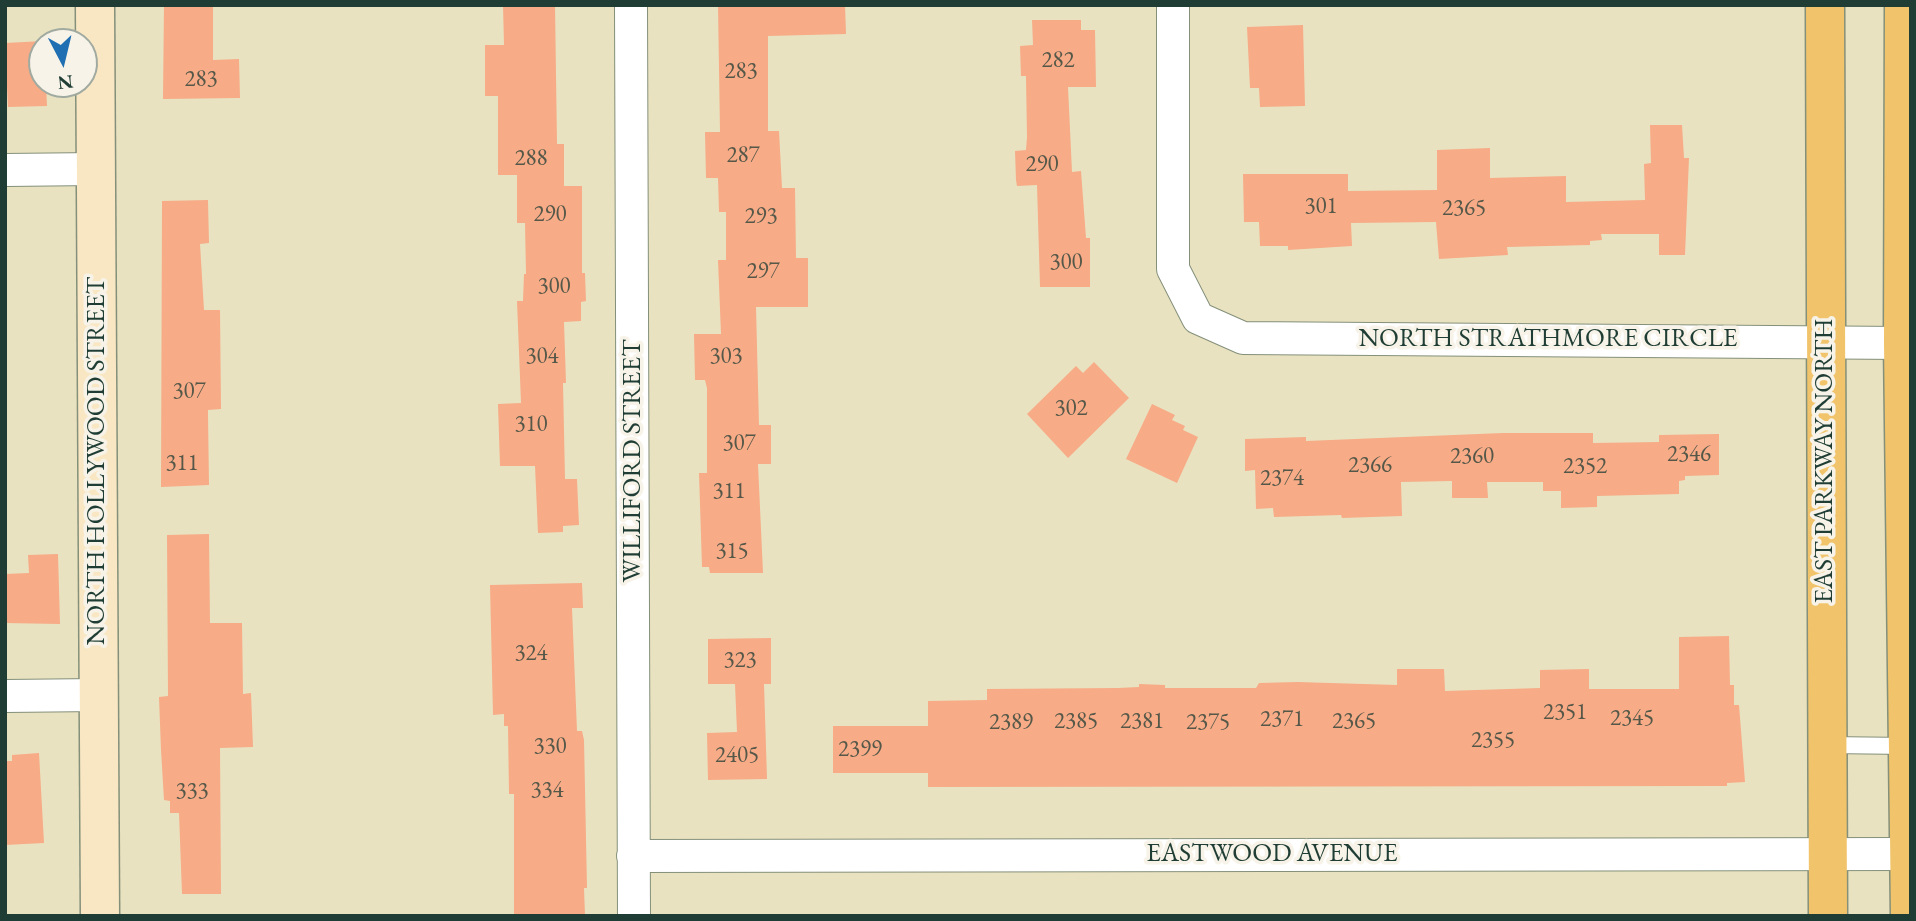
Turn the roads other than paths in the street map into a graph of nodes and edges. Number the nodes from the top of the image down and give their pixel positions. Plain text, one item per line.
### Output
1 (96, 5) edge
2 (631, 5) edge
3 (1173, 5) edge
4 (1825, 5) edge
5 (1904, 5) edge
6 (96, 169) junction
7 (5, 170) edge
8 (1824, 341) junction
9 (1903, 343) junction
10 (1909, 670) edge
11 (98, 695) junction
12 (5, 696) edge
13 (1827, 745) junction
14 (1910, 746) edge
15 (1828, 853) junction
16 (1910, 853) edge
17 (634, 856) junction
18 (100, 916) edge
19 (634, 916) edge
20 (1828, 916) edge
21 (1909, 916) edge

1 - 6 main road, NORTH HOLLYWOOD STREET
2 - 17 street, WILLIFORD STREET
3 - 8 street, NORTH STRATHMORE CIRCLE
4 - 8 main road, EAST PARKWAY NORTH
5 - 9 main road
6 - 7 street
6 - 11 main road, NORTH HOLLYWOOD STREET
8 - 9 street, NORTH STRATHMORE CIRCLE
8 - 13 main road, EAST PARKWAY NORTH
9 - 10 main road
10 - 14 main road
11 - 12 street
11 - 18 main road, NORTH HOLLYWOOD STREET
13 - 14 lane
13 - 15 main road, EAST PARKWAY NORTH
14 - 16 main road
15 - 16 street, EASTWOOD AVENUE
15 - 17 street, EASTWOOD AVENUE
15 - 20 main road, EAST PARKWAY NORTH
16 - 21 main road
17 - 19 street, WILLIFORD STREET

